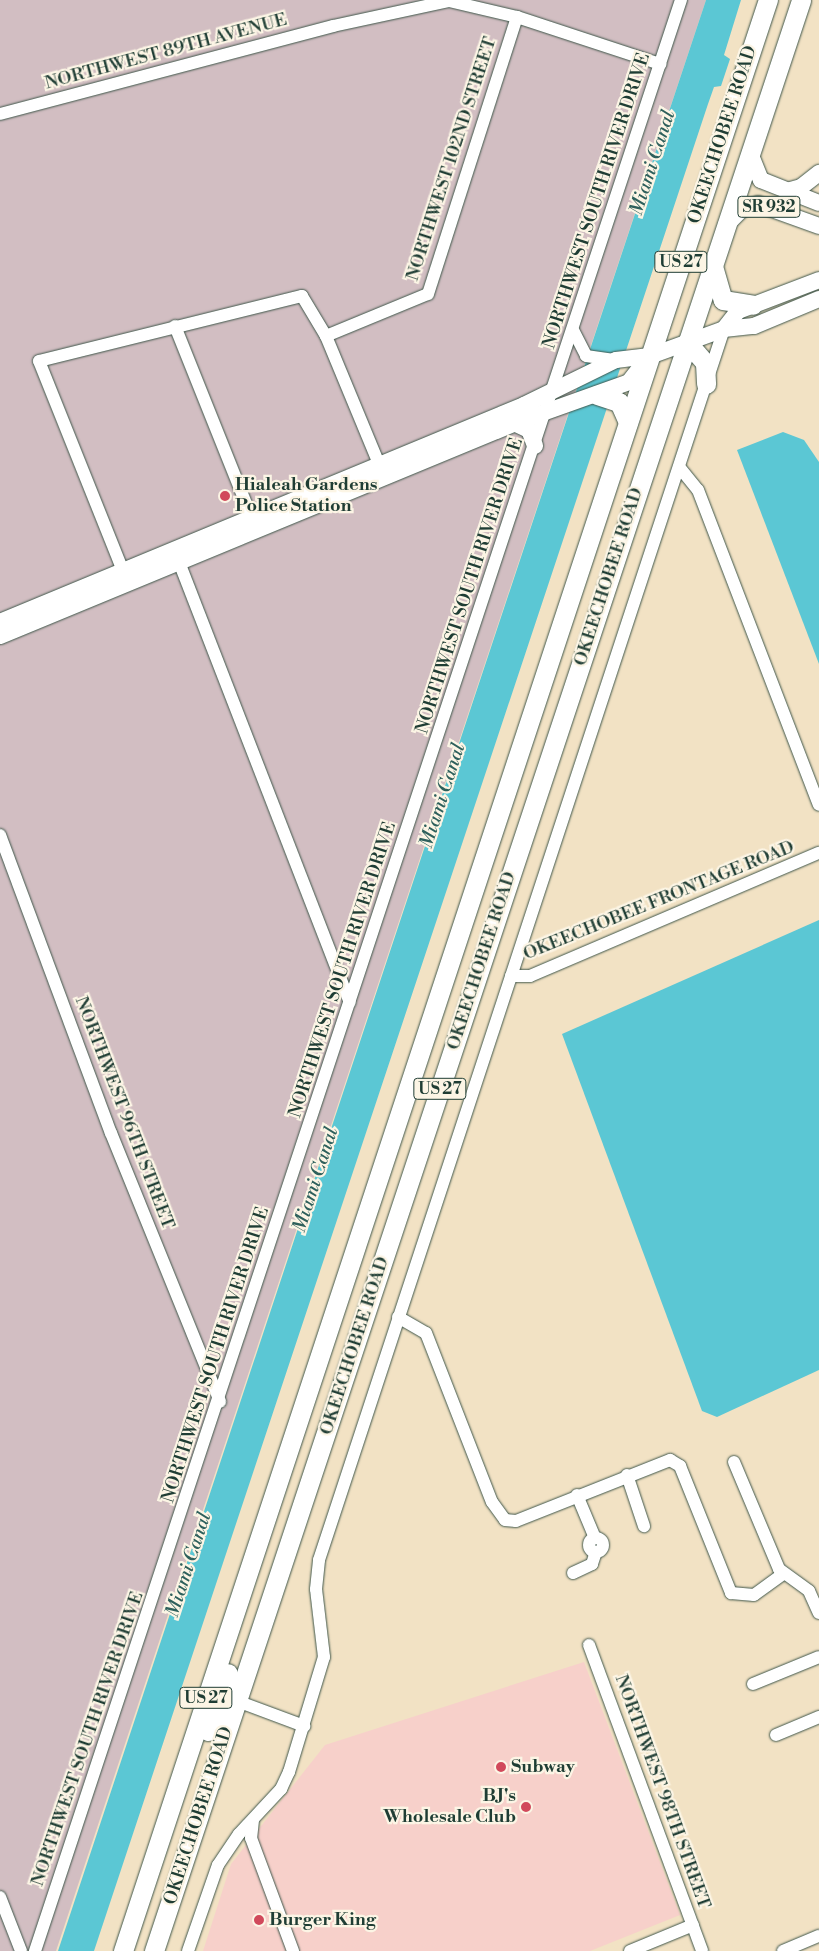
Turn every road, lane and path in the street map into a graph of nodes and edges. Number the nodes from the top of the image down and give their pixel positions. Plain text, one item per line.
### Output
1 (682, 0) edge
2 (768, 0) edge
3 (801, 0) edge
4 (517, 17) junction
5 (660, 64) junction
6 (0, 114) edge
7 (750, 154) junction
8 (819, 172) edge
9 (787, 191) junction
10 (814, 201) edge
11 (819, 219) edge
12 (819, 226) edge
13 (725, 227) junction
14 (712, 265) junction
15 (819, 280) edge
16 (819, 285) edge
17 (819, 299) edge
18 (753, 306) junction
19 (802, 306) junction
20 (176, 326) junction
21 (724, 329) junction
22 (573, 330) junction
23 (326, 336) junction
24 (687, 342) junction
25 (650, 356) junction
26 (623, 358) junction
27 (706, 384) junction
28 (554, 392) junction
29 (609, 394) junction
30 (546, 412) junction
31 (628, 422) junction
32 (514, 424) junction
33 (535, 446) junction
34 (379, 464) junction
35 (680, 468) junction
36 (254, 523) junction
37 (179, 562) junction
38 (123, 571) junction
39 (0, 622) edge
40 (0, 636) edge
41 (819, 805) edge
42 (0, 835) edge
43 (819, 853) edge
44 (511, 976) junction
45 (350, 1002) junction
46 (398, 1317) junction
47 (220, 1402) junction
48 (734, 1462) dead end
49 (626, 1475) junction
50 (578, 1495) junction
51 (269, 1512) junction
52 (644, 1526) dead end
53 (574, 1573) dead end
54 (783, 1574) junction
55 (819, 1613) edge
56 (589, 1645) dead end
57 (819, 1657) edge
58 (228, 1673) junction
59 (753, 1684) dead end
60 (237, 1701) junction
61 (819, 1717) edge
62 (212, 1722) junction
63 (304, 1726) junction
64 (776, 1735) dead end
65 (253, 1820) junction
66 (225, 1854) junction
67 (258, 1859) junction
68 (146, 1886) junction
69 (0, 1897) edge
70 (692, 1925) junction
71 (819, 1936) edge
72 (21, 1951) edge
73 (35, 1951) edge
74 (123, 1951) edge
75 (154, 1951) edge
76 (188, 1951) edge
77 (293, 1951) edge
78 (630, 1951) edge
79 (702, 1951) edge
80 (782, 1951) edge

1 - 5 street, NORTHWEST SOUTH RIVER DRIVE
2 - 25 highway, OKEECHOBEE ROAD / US 27
3 - 7 highway, OKEECHOBEE ROAD / US 27
4 - 5 street, NORTHWEST 89TH AVENUE
4 - 6 street, NORTHWEST 89TH AVENUE
4 - 23 street, NORTHWEST 102ND STREET
5 - 22 street, NORTHWEST SOUTH RIVER DRIVE
7 - 9 main road, SR 932
7 - 13 highway, OKEECHOBEE ROAD / US 27
8 - 9 main road
8 - 10 street
9 - 10 main road, SR 932
10 - 11 main road
12 - 13 main road, SR 932
13 - 14 highway, OKEECHOBEE ROAD / US 27
14 - 18 highway
14 - 24 highway, OKEECHOBEE ROAD / US 27
15 - 18 main road
16 - 19 main road
17 - 19 main road
18 - 21 main road
19 - 21 main road
20 - 23 street
20 - 36 street
20 - 38 street
21 - 24 main road
21 - 27 street, OKEECHOBEE FRONTAGE ROAD
22 - 26 street
22 - 28 street, NORTHWEST SOUTH RIVER DRIVE
23 - 34 street
24 - 25 main road
24 - 27 highway
24 - 60 highway, OKEECHOBEE ROAD / US 27
25 - 26 main road
25 - 29 main road
25 - 31 highway, OKEECHOBEE ROAD / US 27
26 - 28 main road
27 - 35 street, OKEECHOBEE FRONTAGE ROAD
28 - 30 street, NORTHWEST SOUTH RIVER DRIVE
28 - 34 main road
29 - 30 main road
29 - 31 highway
30 - 32 main road
30 - 33 street, NORTHWEST SOUTH RIVER DRIVE
31 - 51 highway, OKEECHOBEE ROAD / US 27
32 - 33 main road
32 - 36 main road
33 - 45 street, NORTHWEST SOUTH RIVER DRIVE
34 - 36 main road
35 - 41 street
35 - 44 street, OKEECHOBEE FRONTAGE ROAD
36 - 37 main road
36 - 38 main road
37 - 40 main road
37 - 45 street
38 - 39 main road
42 - 47 street, NORTHWEST 96TH STREET
43 - 44 street, OKEECHOBEE FRONTAGE ROAD
44 - 46 street, OKEECHOBEE FRONTAGE ROAD
45 - 47 street, NORTHWEST SOUTH RIVER DRIVE
46 - 50 street
46 - 63 street, OKEECHOBEE FRONTAGE ROAD
47 - 73 street, NORTHWEST SOUTH RIVER DRIVE
48 - 54 street
49 - 50 street
49 - 52 street
49 - 54 street
50 - 53 street
51 - 58 highway
51 - 68 highway, OKEECHOBEE ROAD / US 27
54 - 55 street
56 - 70 street, NORTHWEST 98TH STREET
57 - 59 street
58 - 60 highway
58 - 62 highway
60 - 62 highway
60 - 63 street
60 - 75 highway, OKEECHOBEE ROAD / US 27
61 - 64 street
62 - 68 highway
63 - 65 street, OKEECHOBEE FRONTAGE ROAD
65 - 66 street, OKEECHOBEE FRONTAGE ROAD
65 - 67 street
66 - 67 street
66 - 76 street, OKEECHOBEE FRONTAGE ROAD
67 - 77 street
68 - 74 highway, OKEECHOBEE ROAD / US 27
69 - 72 street
70 - 78 street
70 - 79 street, NORTHWEST 98TH STREET
71 - 80 street

